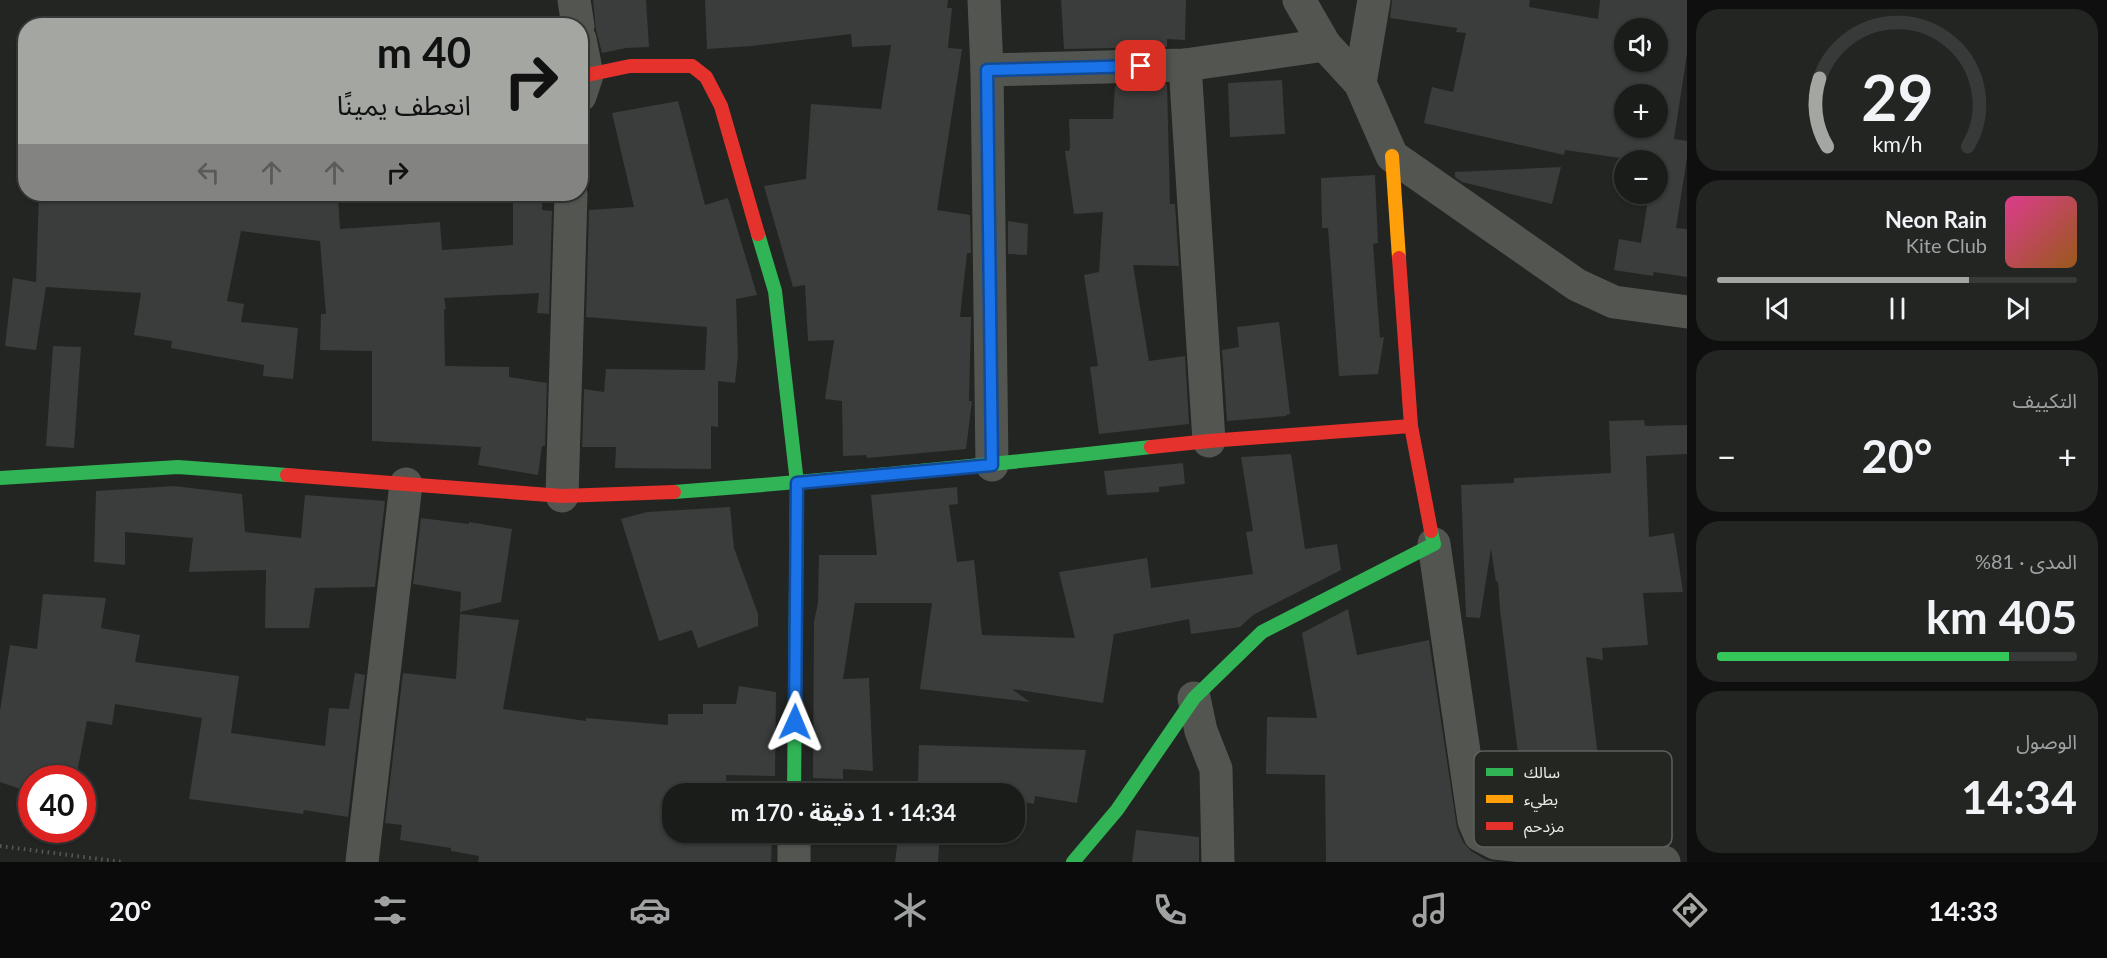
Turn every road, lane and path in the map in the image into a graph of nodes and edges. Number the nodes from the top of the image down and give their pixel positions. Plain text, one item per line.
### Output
1 (574, 0) edge
2 (984, 0) edge
3 (1299, 0) edge
4 (1374, 0) edge
5 (577, 18) edge
6 (1325, 45) junction
7 (1185, 65) junction
8 (987, 70) junction
9 (1360, 83) junction
10 (588, 84) edge
11 (1392, 156) junction
12 (571, 201) edge
13 (1687, 312) edge
14 (1411, 426) junction
15 (1209, 441) junction
16 (992, 465) junction
17 (0, 478) edge
18 (797, 483) junction
19 (406, 484) junction
20 (562, 496) junction
21 (1434, 544) junction
22 (1194, 698) junction
23 (794, 783) edge
24 (1474, 821) edge
25 (794, 843) edge
26 (0, 846) edge
27 (1497, 852) edge
28 (122, 862) edge
29 (362, 862) edge
30 (794, 862) edge
31 (1073, 862) edge
32 (1218, 862) edge
33 (1664, 862) edge

1 - 5 street
2 - 8 street
3 - 6 street
4 - 9 street
6 - 7 street
6 - 9 street
7 - 8 street
7 - 15 street
8 - 16 street
9 - 11 street
10 - 18 street
11 - 13 street
11 - 14 street
12 - 20 street
14 - 15 street
14 - 21 street
15 - 16 street
16 - 18 street
17 - 19 street
18 - 20 street
18 - 23 street
19 - 20 street
19 - 29 street
21 - 22 street
21 - 24 street
22 - 31 street
22 - 32 street
25 - 30 street
26 - 28 path
27 - 33 street

